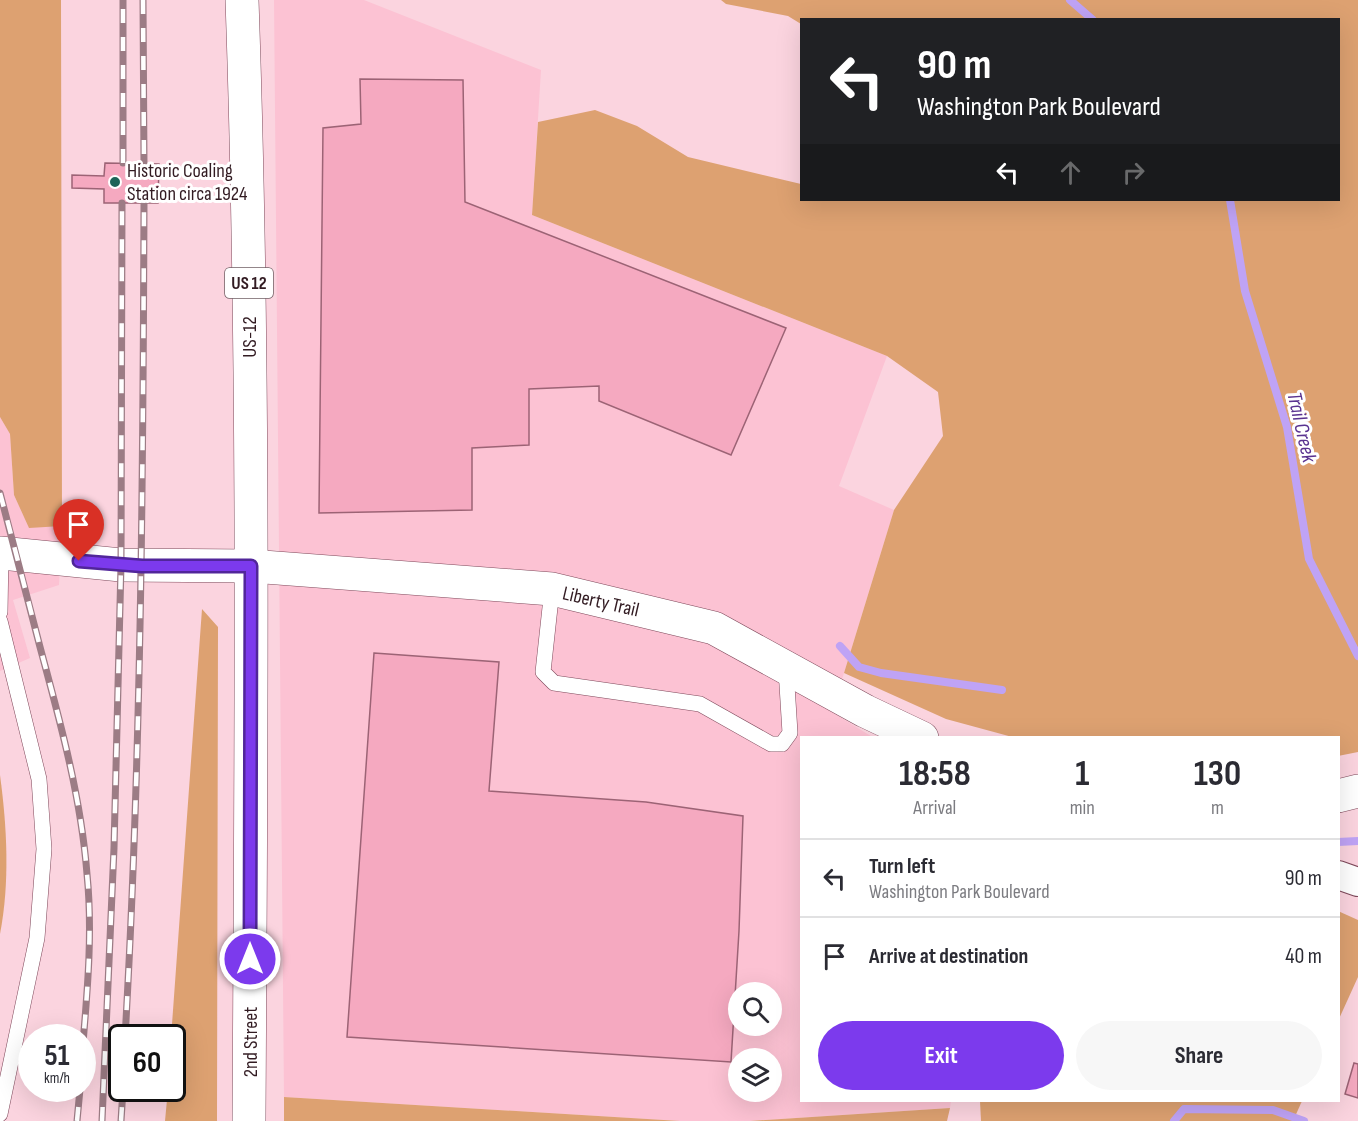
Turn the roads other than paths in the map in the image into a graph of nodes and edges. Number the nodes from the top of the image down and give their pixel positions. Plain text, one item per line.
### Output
1 (242, 0) edge
2 (1, 553) edge
3 (251, 566) junction
4 (552, 589) junction
5 (0, 612) edge
6 (0, 621) edge
7 (785, 668) junction
8 (918, 736) edge
9 (1358, 791) edge
10 (1340, 796) edge
11 (1340, 877) edge
12 (1358, 882) edge
13 (0, 1114) edge
14 (249, 1121) edge

1 - 3 main road, US-12 / US 12
2 - 3 main road, Liberty Trail
2 - 5 lane
3 - 4 main road, Liberty Trail
3 - 14 main road, 2nd Street / US 12
4 - 7 main road, Liberty Trail
4 - 7 lane
6 - 13 lane
7 - 8 main road, Liberty Trail
9 - 10 main road
11 - 12 street

